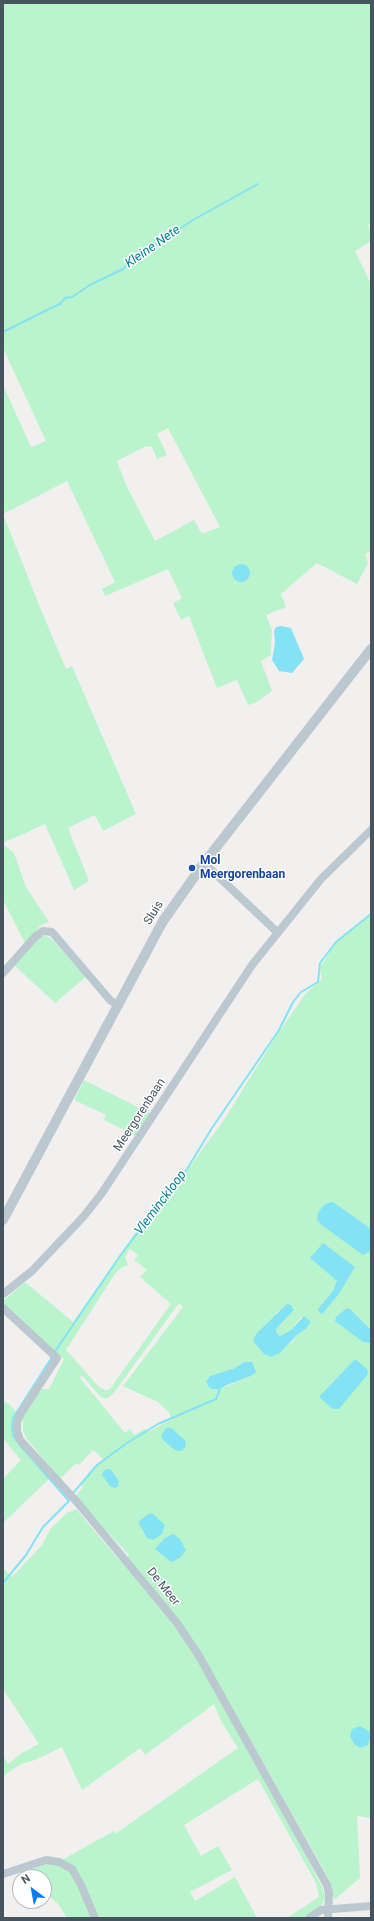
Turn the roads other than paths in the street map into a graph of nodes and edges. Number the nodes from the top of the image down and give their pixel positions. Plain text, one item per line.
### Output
1 (371, 648) edge
2 (371, 830) edge
3 (204, 863) junction
4 (277, 932) junction
5 (3, 974) edge
6 (117, 1005) junction
7 (3, 1220) edge
8 (3, 1294) edge
9 (3, 1308) edge
10 (3, 1874) edge
11 (371, 1906) edge
12 (328, 1914) edge
13 (95, 1918) edge
14 (309, 1918) edge

1 - 3 street, Sluis
2 - 4 street, Meergorenbaan
3 - 4 street
3 - 6 street, Sluis
4 - 8 street, Meergorenbaan
5 - 6 street
6 - 7 street, Sluis
9 - 12 street, De Meer
10 - 13 street
11 - 12 street
12 - 14 street

